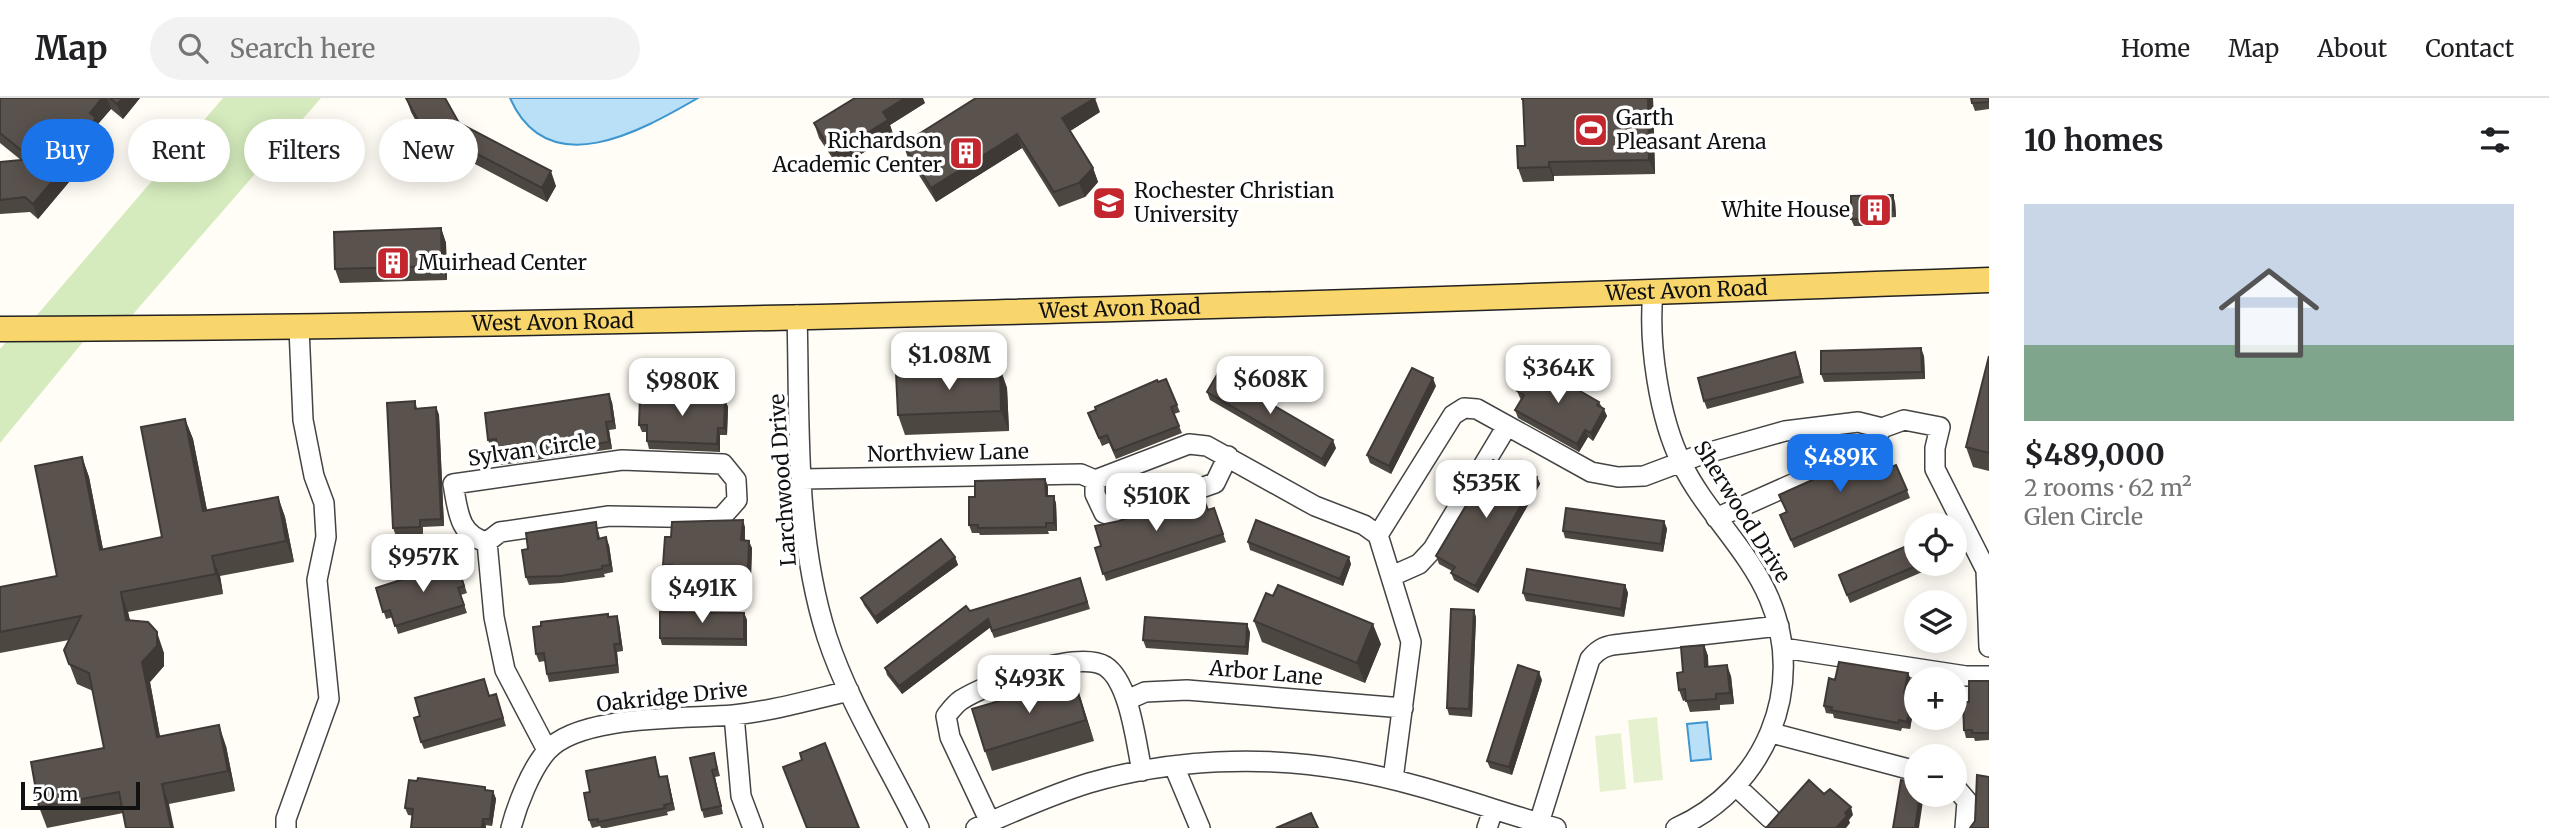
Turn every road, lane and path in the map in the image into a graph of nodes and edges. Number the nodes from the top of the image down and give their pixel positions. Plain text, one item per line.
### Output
1 (1989, 280) edge
2 (1653, 292) junction
3 (797, 315) junction
4 (299, 328) junction
5 (0, 329) edge
6 (1507, 426) junction
7 (1882, 428) junction
8 (1228, 456) junction
9 (1681, 463) junction
10 (802, 479) junction
11 (1095, 480) junction
12 (1716, 518) junction
13 (1378, 535) junction
14 (487, 542) junction
15 (1392, 576) junction
16 (1779, 626) junction
17 (1783, 648) junction
18 (1989, 648) edge
19 (1989, 676) edge
20 (849, 691) junction
21 (1127, 700) junction
22 (1403, 708) junction
23 (734, 715) junction
24 (1772, 733) junction
25 (547, 750) junction
26 (1174, 766) junction
27 (1904, 768) edge
28 (1142, 771) junction
29 (1393, 779) junction
30 (1737, 787) junction
31 (1967, 807) edge
32 (1770, 818) dead end
33 (1490, 819) edge
34 (983, 825) edge
35 (1547, 826) edge
36 (286, 828) edge
37 (511, 828) edge
38 (753, 828) edge
39 (919, 828) edge
40 (1200, 828) edge
41 (1676, 828) edge
42 (1965, 828) edge

1 - 2 main road, West Avon Road
2 - 3 main road, West Avon Road
2 - 9 street, Sherwood Drive
3 - 4 main road, West Avon Road
3 - 10 street, Larchwood Drive
4 - 5 main road, West Avon Road
4 - 36 street
6 - 9 street
6 - 13 street
6 - 15 street
7 - 9 street
7 - 12 street
7 - 18 street
8 - 11 street
8 - 11 street
8 - 13 street
9 - 12 street, Sherwood Drive
10 - 11 street, Northview Lane
10 - 20 street, Larchwood Drive
12 - 16 street, Sherwood Drive
13 - 15 street
14 - 14 street, Sylvan Circle
14 - 25 street
15 - 22 street
16 - 17 street, Sherwood Drive
16 - 35 street
17 - 19 street
17 - 24 street, Sherwood Drive
20 - 23 street, Oakridge Drive
20 - 39 street, Larchwood Drive
21 - 22 street, Arbor Lane
21 - 28 street
21 - 34 street
22 - 29 street
23 - 25 street, Oakridge Drive
23 - 38 street
24 - 27 street
24 - 30 street, Sherwood Drive
25 - 37 street
26 - 28 street
26 - 29 street
26 - 40 street
28 - 34 street
29 - 33 street
30 - 32 street
30 - 41 street, Sherwood Drive
31 - 42 street
33 - 35 street

